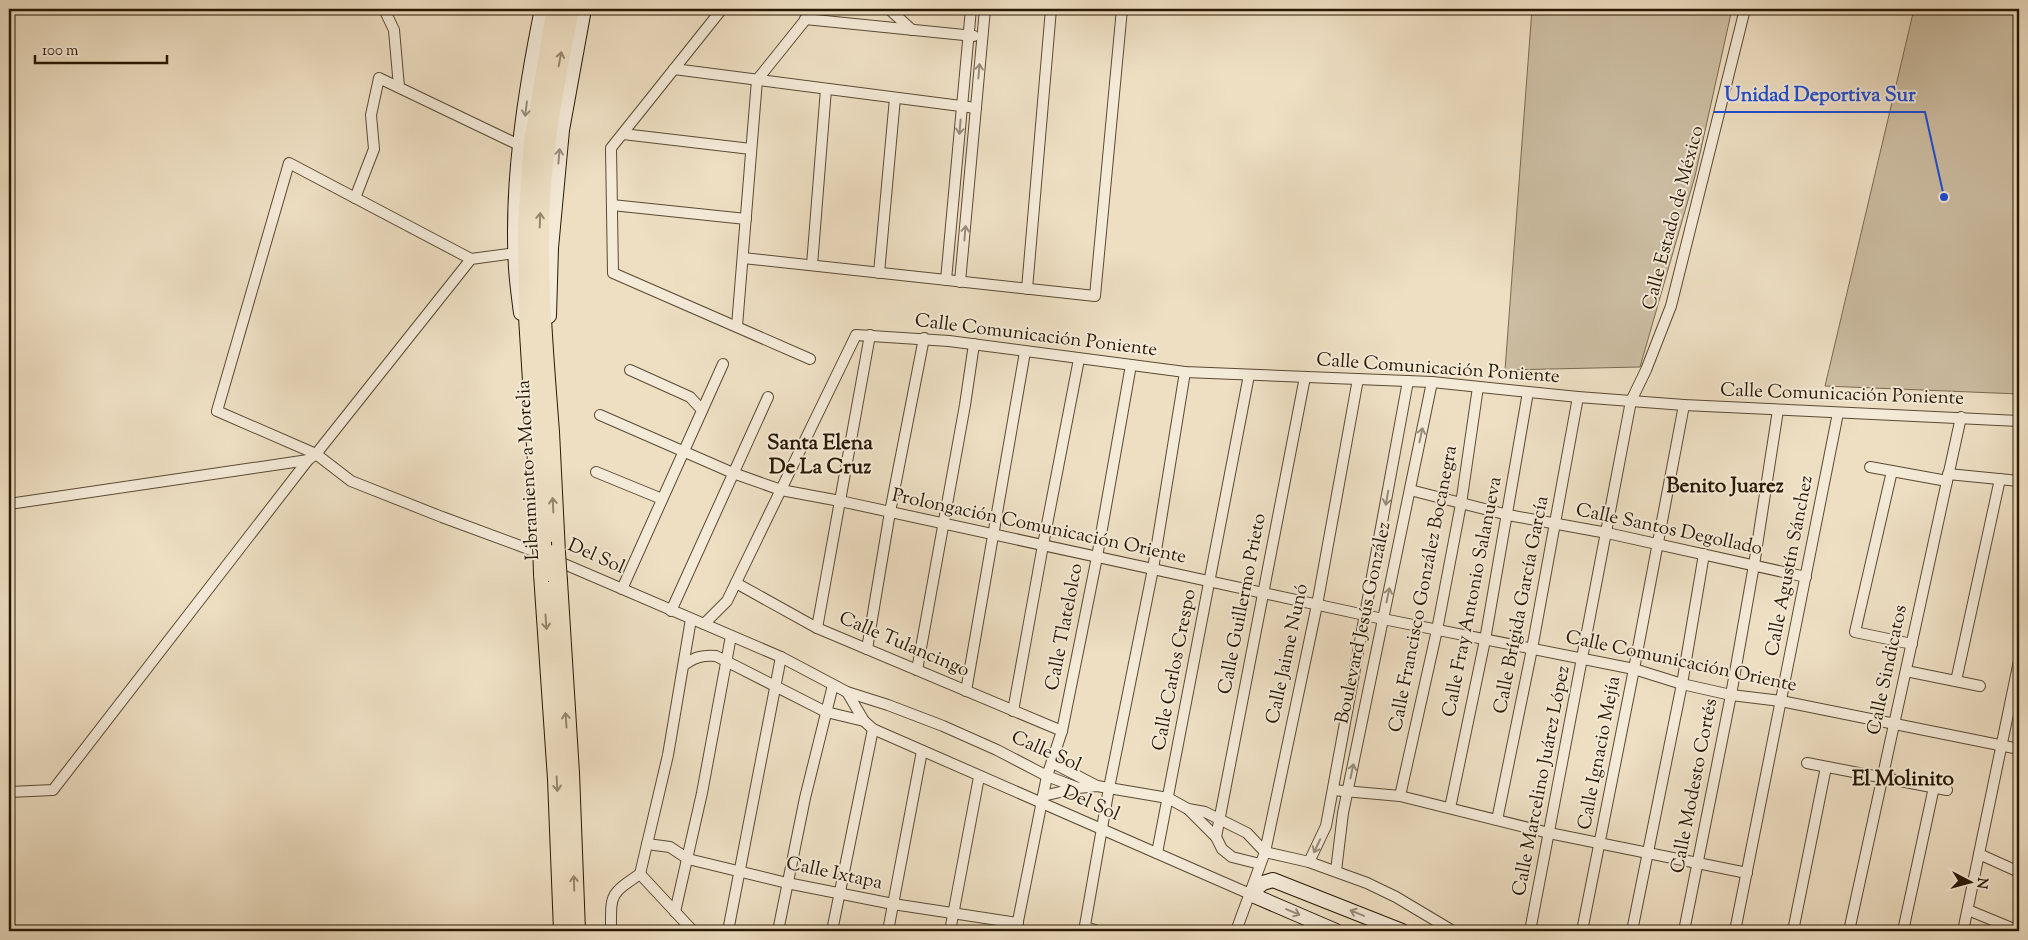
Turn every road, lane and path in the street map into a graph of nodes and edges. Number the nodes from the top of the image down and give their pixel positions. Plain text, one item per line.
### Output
1 (384, 9) edge
2 (542, 9) edge
3 (556, 9) edge
4 (570, 9) edge
5 (584, 9) edge
6 (722, 9) edge
7 (814, 9) edge
8 (889, 9) edge
9 (971, 9) edge
10 (985, 9) edge
11 (1051, 9) edge
12 (1122, 9) edge
13 (1745, 9) edge
14 (805, 19) junction
15 (912, 30) junction
16 (969, 36) junction
17 (982, 37) junction
18 (674, 69) junction
19 (757, 80) junction
20 (399, 87) junction
21 (826, 89) junction
22 (894, 98) junction
23 (962, 106) junction
24 (976, 108) junction
25 (623, 134) junction
26 (521, 146) junction
27 (751, 149) junction
28 (355, 198) junction
29 (612, 205) junction
30 (746, 219) junction
31 (516, 253) junction
32 (742, 258) junction
33 (471, 259) junction
34 (812, 265) junction
35 (879, 273) junction
36 (946, 280) junction
37 (960, 282) junction
38 (1027, 289) junction
39 (736, 326) junction
40 (870, 335) junction
41 (924, 338) junction
42 (974, 344) junction
43 (1025, 352) junction
44 (810, 359) dead end
45 (1079, 359) junction
46 (723, 364) dead end
47 (1130, 365) junction
48 (630, 370) dead end
49 (1185, 372) junction
50 (1249, 375) junction
51 (1305, 377) junction
52 (1358, 379) junction
53 (1408, 381) junction
54 (1432, 382) junction
55 (1478, 387) junction
56 (1528, 392) junction
57 (768, 397) dead end
58 (1578, 397) junction
59 (534, 401) junction
60 (1630, 401) junction
61 (1684, 405) junction
62 (702, 410) junction
63 (1778, 410) junction
64 (1838, 413) junction
65 (600, 415) dead end
66 (1961, 417) junction
67 (2019, 420) edge
68 (550, 432) junction
69 (683, 451) junction
70 (312, 457) junction
71 (1870, 467) dead end
72 (1892, 471) junction
73 (596, 472) dead end
74 (733, 473) junction
75 (1948, 477) junction
76 (2000, 479) junction
77 (2019, 481) edge
78 (781, 490) junction
79 (1410, 490) junction
80 (662, 499) junction
81 (840, 501) junction
82 (9, 504) edge
83 (1461, 504) junction
84 (890, 512) junction
85 (1508, 515) junction
86 (943, 523) junction
87 (1556, 525) junction
88 (1607, 533) junction
89 (993, 534) junction
90 (1658, 544) junction
91 (1043, 545) junction
92 (549, 548) junction
93 (1704, 554) junction
94 (1096, 557) junction
95 (1754, 565) junction
96 (1153, 569) junction
97 (550, 577) junction
98 (1806, 577) junction
99 (1209, 581) junction
100 (736, 583) junction
101 (622, 589) junction
102 (1263, 593) junction
103 (1317, 605) junction
104 (671, 610) junction
105 (1365, 615) junction
106 (691, 619) junction
107 (1383, 619) junction
108 (704, 624) junction
109 (817, 628) junction
110 (1437, 630) junction
111 (731, 636) junction
112 (1485, 640) junction
113 (1912, 644) junction
114 (867, 648) junction
115 (1532, 649) junction
116 (781, 658) junction
117 (1583, 659) junction
118 (726, 661) junction
119 (2019, 661) edge
120 (684, 665) junction
121 (917, 670) junction
122 (1634, 670) junction
123 (1906, 671) junction
124 (1956, 681) junction
125 (1682, 684) junction
126 (833, 685) junction
127 (1980, 686) dead end
128 (775, 687) junction
129 (966, 691) junction
130 (846, 692) junction
131 (1731, 695) junction
132 (1781, 701) junction
133 (1013, 711) junction
134 (826, 712) junction
135 (864, 721) junction
136 (1894, 725) junction
137 (873, 729) junction
138 (1062, 731) junction
139 (2001, 746) junction
140 (2019, 749) edge
141 (922, 751) junction
142 (1053, 763) junction
143 (1806, 763) dead end
144 (1826, 767) junction
145 (979, 776) junction
146 (1048, 776) junction
147 (1883, 777) junction
148 (1097, 786) junction
149 (1934, 787) junction
150 (1078, 788) junction
151 (1109, 788) junction
152 (1333, 790) junction
153 (1947, 790) dead end
154 (1348, 791) junction
155 (9, 792) edge
156 (1400, 796) junction
157 (1168, 798) junction
158 (1043, 800) junction
159 (1450, 808) junction
160 (1188, 809) junction
161 (1343, 813) junction
162 (1219, 819) junction
163 (1497, 820) junction
164 (1326, 826) junction
165 (1102, 830) junction
166 (1549, 833) junction
167 (1216, 837) junction
168 (1600, 843) junction
169 (647, 844) junction
170 (1265, 852) junction
171 (1157, 853) junction
172 (1649, 853) junction
173 (1979, 854) junction
174 (688, 859) junction
175 (1309, 862) junction
176 (1697, 863) junction
177 (1260, 864) junction
178 (1336, 871) junction
179 (739, 872) junction
180 (2019, 872) edge
181 (1747, 873) junction
182 (640, 874) junction
183 (787, 883) junction
184 (840, 894) junction
185 (1250, 894) junction
186 (893, 904) junction
187 (1968, 910) junction
188 (675, 912) junction
189 (953, 914) junction
190 (1017, 927) edge
191 (1085, 929) edge
192 (563, 931) edge
193 (576, 931) edge
194 (611, 931) edge
195 (693, 931) edge
196 (728, 931) edge
197 (778, 931) edge
198 (832, 931) edge
199 (888, 931) edge
200 (950, 931) edge
201 (1098, 931) edge
202 (1236, 931) edge
203 (1336, 931) edge
204 (1402, 931) edge
205 (1453, 931) edge
206 (1530, 931) edge
207 (1582, 931) edge
208 (1632, 931) edge
209 (1684, 931) edge
210 (1735, 931) edge
211 (1793, 931) edge
212 (1849, 931) edge
213 (1903, 931) edge
214 (1963, 931) edge
215 (2018, 931) edge

1 - 20 street
2 -> 26 main road
3 - 59 highway, Libramiento a Morelia
68 -> 4 highway, Libramiento a Morelia
68 -> 5 main road
6 - 18 street
7 - 14 street
8 - 15 street
9 - 16 street
10 - 17 street
11 - 38 street
12 - 38 street
13 - 60 street, Calle Estado de México
14 - 15 street
14 - 19 street
15 - 16 street
16 - 17 street
16 - 23 street
24 -> 17 street
18 - 19 street
18 - 25 street
19 - 21 street
19 - 27 street
20 - 26 street
20 - 28 street
21 - 22 street
21 - 34 street
22 - 23 street
22 - 35 street
23 - 24 street
23 -> 36 street
37 -> 24 street
25 - 27 street
25 - 29 street
26 - 31 main road
27 - 30 street
28 - 33 street
28 - 70 street, Del Sol
29 - 30 street
29 - 39 street
30 - 32 street
31 - 33 street
31 - 59 main road
32 - 34 street
32 - 39 street
33 - 70 street
34 - 35 street
35 - 36 street
36 - 37 street
37 - 38 street
39 - 44 street
40 - 41 street, Calle Comunicación Poniente
40 - 78 street, Calle Comunicación Poniente
40 - 81 street
41 - 42 street, Calle Comunicación Poniente
41 - 84 street
42 - 43 street, Calle Comunicación Poniente
42 - 86 street
43 - 45 street, Calle Comunicación Poniente
43 - 89 street
45 - 47 street, Calle Comunicación Poniente
45 - 91 street
46 - 62 street
47 - 49 street, Calle Comunicación Poniente
47 - 94 street, Calle Tlatelolco
48 - 62 street
49 - 50 street, Calle Comunicación Poniente
49 - 96 street
50 - 51 street, Calle Comunicación Poniente
50 - 99 street, Calle Carlos Crespo
51 - 52 street, Calle Comunicación Poniente
51 - 102 street, Calle Guillermo Prieto
52 - 53 street, Calle Comunicación Poniente
52 - 103 street, Calle Jaime Nunó
53 - 54 street, Calle Comunicación Poniente
53 -> 105 street, Boulevard Jesús González
54 - 55 street, Calle Comunicación Poniente
79 -> 54 street, Boulevard Jesús González
55 - 56 street, Calle Comunicación Poniente
55 - 83 street, Calle Francisco González Bocanegra
56 - 58 street, Calle Comunicación Poniente
56 - 85 street, Calle Fray Antonio Salanueva
57 - 74 street
58 - 60 street, Calle Comunicación Poniente
58 - 87 street, Calle Brígida García García
59 - 92 highway, Libramiento a Morelia
60 - 61 street, Calle Comunicación Poniente
60 - 88 street, Calle Marcelino Juárez López
61 - 63 street, Calle Comunicación Poniente
61 - 90 street, Calle Ignacio Mejía
62 - 69 street
63 - 64 street, Calle Comunicación Poniente
63 - 95 street, Calle Modesto Cortés
64 - 66 street, Calle Comunicación Poniente
64 - 98 street, Calle Agustín Sánchez
65 - 69 street, Prolongación Comunicación Oriente
66 - 67 street, Calle Comunicación Poniente
66 - 75 street, Calle Sindicatos
92 -> 68 highway, Libramiento a Morelia
69 - 74 street, Prolongación Comunicación Oriente
69 - 80 street
70 - 82 street
70 - 101 street, Del Sol
70 - 155 street
71 - 72 street
72 - 75 street
72 - 113 street
73 - 80 street
74 - 78 street, Prolongación Comunicación Oriente
74 - 104 street
75 - 76 street
75 - 113 street, Calle Sindicatos
76 - 77 street
76 - 124 street
78 - 81 street, Prolongación Comunicación Oriente
78 - 100 street
79 - 83 street, Calle Santos Degollado
107 -> 79 street, Boulevard Jesús González
80 - 101 street
81 - 84 street, Prolongación Comunicación Oriente
81 - 109 street
83 - 85 street, Calle Santos Degollado
83 - 110 street, Calle Francisco González Bocanegra
84 - 86 street, Prolongación Comunicación Oriente
84 - 114 street
85 - 87 street, Calle Santos Degollado
85 - 112 street, Calle Fray Antonio Salanueva
86 - 89 street, Prolongación Comunicación Oriente
86 - 121 street
87 - 88 street, Calle Santos Degollado
87 - 115 street, Calle Brígida García García
88 - 90 street, Calle Santos Degollado
88 - 117 street, Calle Marcelino Juárez López
89 - 91 street, Prolongación Comunicación Oriente
89 - 129 street
90 - 93 street, Calle Santos Degollado
90 - 122 street, Calle Ignacio Mejía
91 - 94 street, Prolongación Comunicación Oriente
91 - 133 street
92 - 97 highway, Libramiento a Morelia, bridge
93 - 95 street, Calle Santos Degollado
93 - 125 street
94 - 96 street, Prolongación Comunicación Oriente
94 - 138 street, Calle Tlatelolco
95 - 98 street, Calle Santos Degollado
95 - 131 street, Calle Modesto Cortés
96 - 99 street, Prolongación Comunicación Oriente
96 - 151 street
97 -> 192 highway, Libramiento a Morelia
193 -> 97 highway, Libramiento a Morelia
98 - 132 street, Calle Agustín Sánchez
99 - 102 street, Prolongación Comunicación Oriente
99 - 157 street, Calle Carlos Crespo
100 - 108 street
100 - 109 street, Calle Tulancingo
101 - 104 street, Del Sol
102 - 103 street, Prolongación Comunicación Oriente
102 - 162 street, Calle Guillermo Prieto
103 - 105 street, Prolongación Comunicación Oriente
103 - 170 street, Calle Jaime Nunó
104 - 106 street, Del Sol
105 - 107 street, Calle Comunicación Oriente
105 - 152 street, Boulevard Jesús González
106 - 108 street, Del Sol
106 - 120 street
107 - 110 street, Calle Comunicación Oriente
154 -> 107 street, Boulevard Jesús González
108 - 111 street, Del Sol
109 - 114 street, Calle Tulancingo
110 - 112 street, Calle Comunicación Oriente
110 - 156 street, Calle Francisco González Bocanegra
111 - 116 street, Del Sol
111 - 118 street
112 - 115 street, Calle Comunicación Oriente
112 - 159 street, Calle Fray Antonio Salanueva
113 - 123 street, Calle Sindicatos
114 - 121 street, Calle Tulancingo
115 - 117 street, Calle Comunicación Oriente
115 - 163 street, Calle Brígida García García
116 - 126 street, Del Sol
116 - 128 street
117 - 122 street, Calle Comunicación Oriente
117 - 166 street, Calle Marcelino Juárez López
118 - 120 street
118 - 128 street
118 - 174 street
119 - 139 street
120 - 169 street
121 - 129 street, Calle Tulancingo
122 - 125 street, Calle Comunicación Oriente
122 - 168 street, Calle Ignacio Mejía
123 - 124 street
123 - 136 street, Calle Sindicatos
124 - 127 street
125 - 131 street, Calle Comunicación Oriente
125 - 172 street
126 - 130 street, Calle Sol
126 - 134 street
128 - 134 street
128 - 179 street
129 - 133 street, Calle Tulancingo
130 - 135 street, Del Sol
130 - 146 street, Calle Sol
131 - 132 street, Calle Comunicación Oriente
131 - 176 street, Calle Modesto Cortés
132 - 136 street, Calle Comunicación Oriente
132 - 181 street, Calle Agustín Sánchez
133 - 138 street, Calle Tulancingo
134 - 135 street
134 - 183 street
135 - 137 street, Del Sol
136 - 139 street, Calle Comunicación Oriente
136 - 147 street, Calle Sindicatos
137 - 141 street, Del Sol
137 - 184 street
138 - 142 street, Calle Tlatelolco
139 - 140 street, Calle Comunicación Oriente
139 - 173 street
141 - 145 street, Del Sol
141 - 186 street
142 - 146 street, Calle Tlatelolco
142 - 148 street
143 - 144 street
144 - 147 street
144 - 211 street
145 - 158 street, Del Sol
145 - 189 street
146 - 150 street, Calle Sol
146 - 158 street, Calle Tlatelolco
147 - 149 street
147 - 212 street, Calle Sindicatos
148 - 150 street, Calle Sol
148 - 151 street, Calle Sol
149 - 153 street
149 - 213 street
150 - 158 street
151 - 157 street, Calle Sol
151 - 165 street
152 - 154 street
152 - 164 street, Boulevard Jesús González
154 - 156 street
154 - 161 street, Boulevard Jesús González
156 - 159 street
157 - 160 street, Calle Sol
157 - 171 street, Calle Carlos Crespo
158 - 165 street, Del Sol
158 - 190 street, Calle Tlatelolco
159 - 163 street
160 - 162 street
160 - 167 street, Calle Sol
161 - 164 street
161 - 178 street, Boulevard Jesús González
162 - 167 street, Calle Guillermo Prieto
162 - 170 street
163 - 166 street
164 -> 175 street, Boulevard Jesús González
165 - 171 street, Del Sol
165 - 191 street
166 - 168 street
166 - 206 street, Calle Marcelino Juárez López
167 - 177 street, Calle Sol
168 - 172 street
168 - 207 street, Calle Ignacio Mejía
169 - 174 street, Calle Ixtapa
169 - 182 street
170 - 175 street
170 - 177 street, Calle Jaime Nunó
171 - 185 street, Del Sol
172 - 176 street
172 - 208 street
173 - 180 street
173 - 187 street
174 - 179 street, Calle Ixtapa
174 - 188 street
175 - 178 street
176 - 181 street
176 - 209 street, Calle Modesto Cortés
177 - 185 street, Calle Jaime Nunó
178 - 205 street
179 - 183 street, Calle Ixtapa
179 - 196 street
181 - 210 street, Calle Agustín Sánchez
182 - 188 street
182 - 194 street
183 - 184 street, Calle Ixtapa
183 - 197 street
184 - 186 street, Calle Ixtapa
184 - 198 street
185 - 202 street, Calle Jaime Nunó
185 -> 203 main road, Del Sol
204 -> 185 main road
186 - 189 street, Calle Ixtapa
186 - 199 street
187 - 214 street
187 - 215 street
188 - 195 street
189 - 190 street, Calle Ixtapa
189 - 200 street
191 - 201 street

